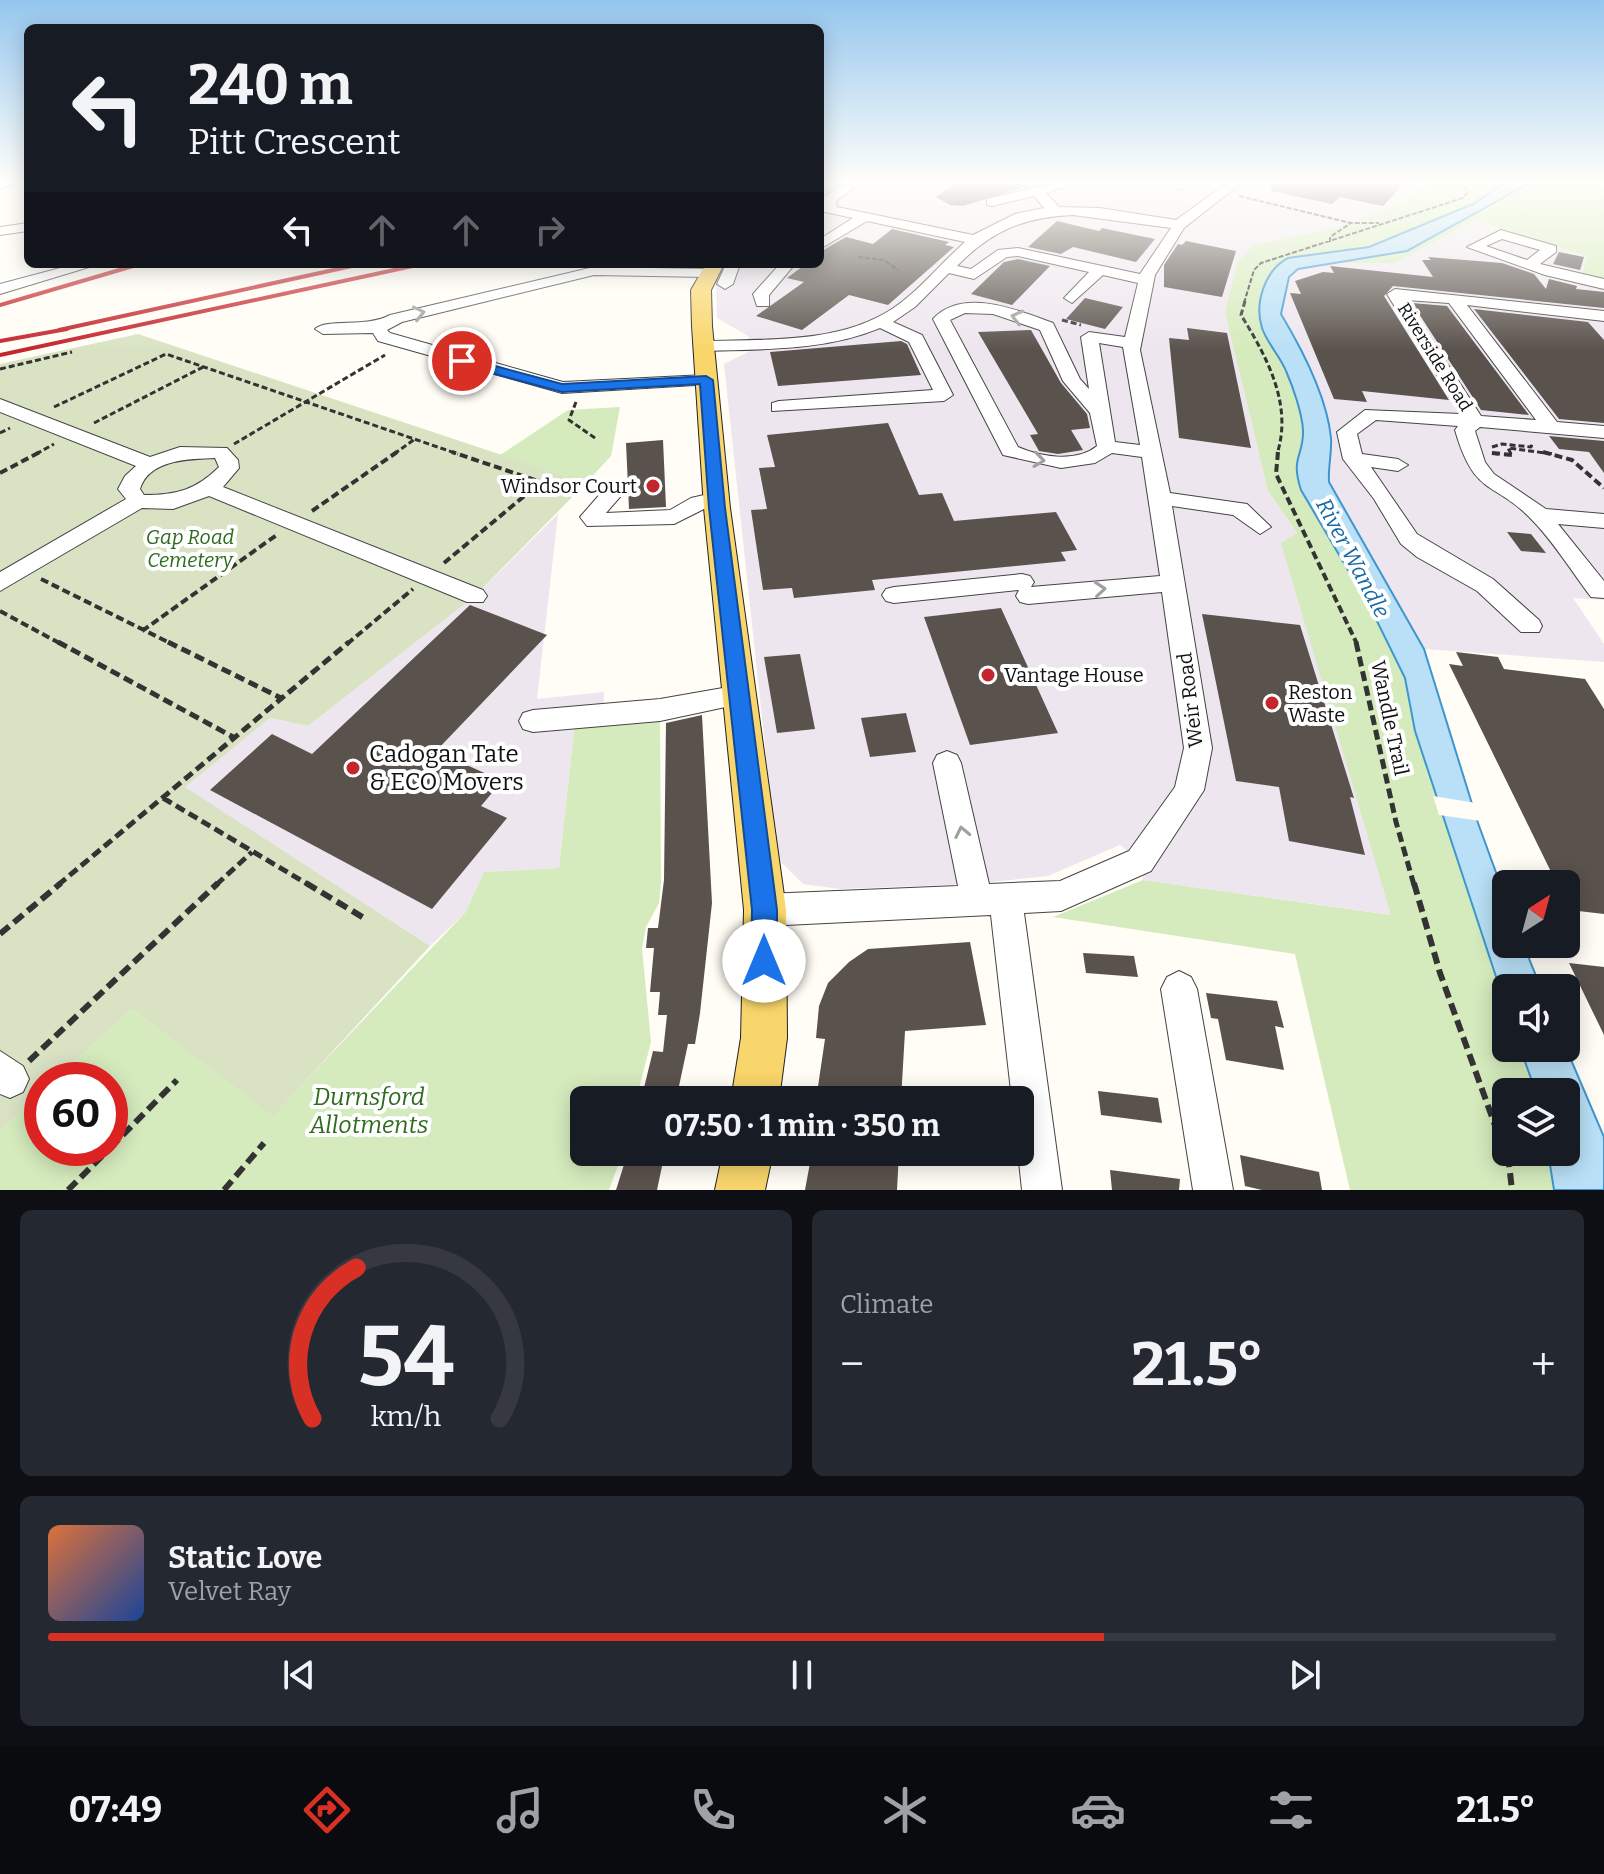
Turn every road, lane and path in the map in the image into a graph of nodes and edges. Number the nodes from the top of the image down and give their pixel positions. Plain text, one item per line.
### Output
1 (968, 239) edge
2 (1171, 239) edge
3 (1330, 239) edge
4 (1343, 239) edge
5 (975, 240) joint
6 (1330, 243) junction
7 (858, 257) dead end
8 (1529, 265) dead end
9 (77, 268) edge
10 (784, 268) edge
11 (946, 268) junction
12 (1100, 269) junction
13 (708, 270) edge
14 (898, 270) dead end
15 (1146, 280) junction
16 (1604, 284) edge
17 (0, 289) edge
18 (1072, 298) dead end
19 (1454, 299) junction
20 (763, 303) dead end
21 (1604, 316) edge
22 (879, 321) junction
23 (1047, 327) junction
24 (378, 328) junction
25 (323, 329) dead end
26 (1089, 337) junction
27 (1132, 343) junction
28 (404, 344) junction
29 (705, 346) junction
30 (72, 352) dead end
31 (205, 366) junction
32 (0, 369) edge
33 (706, 380) junction
34 (579, 388) junction
35 (304, 402) junction
36 (0, 405) edge
37 (779, 407) dead end
38 (1100, 413) junction
39 (31, 418) junction
40 (1475, 421) junction
41 (1513, 423) junction
42 (1550, 426) junction
43 (1604, 432) edge
44 (0, 433) edge
45 (73, 434) junction
46 (595, 438) dead end
47 (1107, 447) junction
48 (220, 452) junction
49 (1149, 452) junction
50 (1353, 459) junction
51 (1485, 461) junction
52 (150, 464) junction
53 (1398, 465) dead end
54 (0, 473) edge
55 (1604, 488) edge
56 (209, 489) junction
57 (615, 490) dead end
58 (1160, 498) junction
59 (717, 499) junction
60 (138, 501) junction
61 (1270, 507) dead end
62 (1239, 509) junction
63 (1540, 515) junction
64 (1604, 521) edge
65 (1260, 527) dead end
66 (22, 570) junction
67 (0, 583) edge
68 (1173, 583) junction
69 (1599, 591) dead end
70 (894, 595) dead end
71 (475, 596) dead end
72 (0, 611) edge
73 (1530, 626) dead end
74 (740, 695) junction
75 (283, 699) dead end
76 (533, 721) dead end
77 (947, 763) dead end
78 (163, 798) junction
79 (252, 852) junction
80 (990, 900) junction
81 (765, 910) junction
82 (364, 918) dead end
83 (0, 934) edge
84 (1179, 989) dead end
85 (5, 1074) edge
86 (177, 1080) dead end
87 (757, 1086) edge
88 (128, 1130) edge
89 (264, 1143) dead end
90 (92, 1166) edge
91 (745, 1166) edge
92 (68, 1190) edge
93 (224, 1190) edge
94 (740, 1190) edge
95 (1042, 1190) edge
96 (1213, 1190) edge
97 (1512, 1190) edge

1 - 5 street
2 - 15 street, Weir Road
3 - 6 path
4 - 6 path, Wandle Trail
5 - 11 street
6 - 97 path, Wandle Trail
7 - 14 path
8 - 16 street
9 - 17 street
10 - 20 street
11 - 12 street
11 - 22 street
12 - 15 street
12 - 18 street
24 -> 13 street
13 - 29 main road
15 - 27 street, Weir Road
19 - 21 street
19 - 40 street, Riverside Road
19 - 42 street
22 - 29 street
22 - 37 street
23 - 26 street
23 - 38 street
23 -> 47 street
24 - 25 street
24 - 28 street
26 - 27 street
26 - 38 street
27 - 49 street, Weir Road
28 - 34 street
28 - 35 path
29 - 33 main road
30 - 32 path
31 - 35 path
31 - 39 path
31 - 45 path
33 - 34 street
33 - 59 main road
34 - 46 path
35 - 48 path
36 - 39 street
38 - 47 street
39 - 44 path
39 - 45 street
40 - 41 street, Riverside Road
40 - 50 street
40 - 51 street
41 - 42 street, Riverside Road
41 - 51 path
42 - 43 street, Riverside Road
45 - 52 street
45 - 54 path
47 - 49 street
48 - 52 street
48 - 56 street
49 - 58 street, Weir Road
50 - 53 street
50 - 73 street
51 - 55 path
51 - 63 street
52 - 60 street
56 - 60 street
56 - 71 street
57 - 59 street
58 - 62 street
58 - 68 street, Weir Road
59 - 74 main road
60 - 66 street
61 - 62 street
62 - 65 street
63 - 64 street
63 - 69 street
66 - 67 street
66 - 75 path
70 -> 68 street
68 - 80 street, Weir Road
72 - 78 path
74 - 76 street
74 - 81 main road
80 -> 77 street
78 - 79 path
78 - 83 path
79 - 82 path
79 - 85 path
80 - 81 street, Weir Road
80 - 95 street
81 - 87 main road
84 - 96 street
86 - 88 path
89 - 93 path
90 - 92 path
91 - 94 main road

